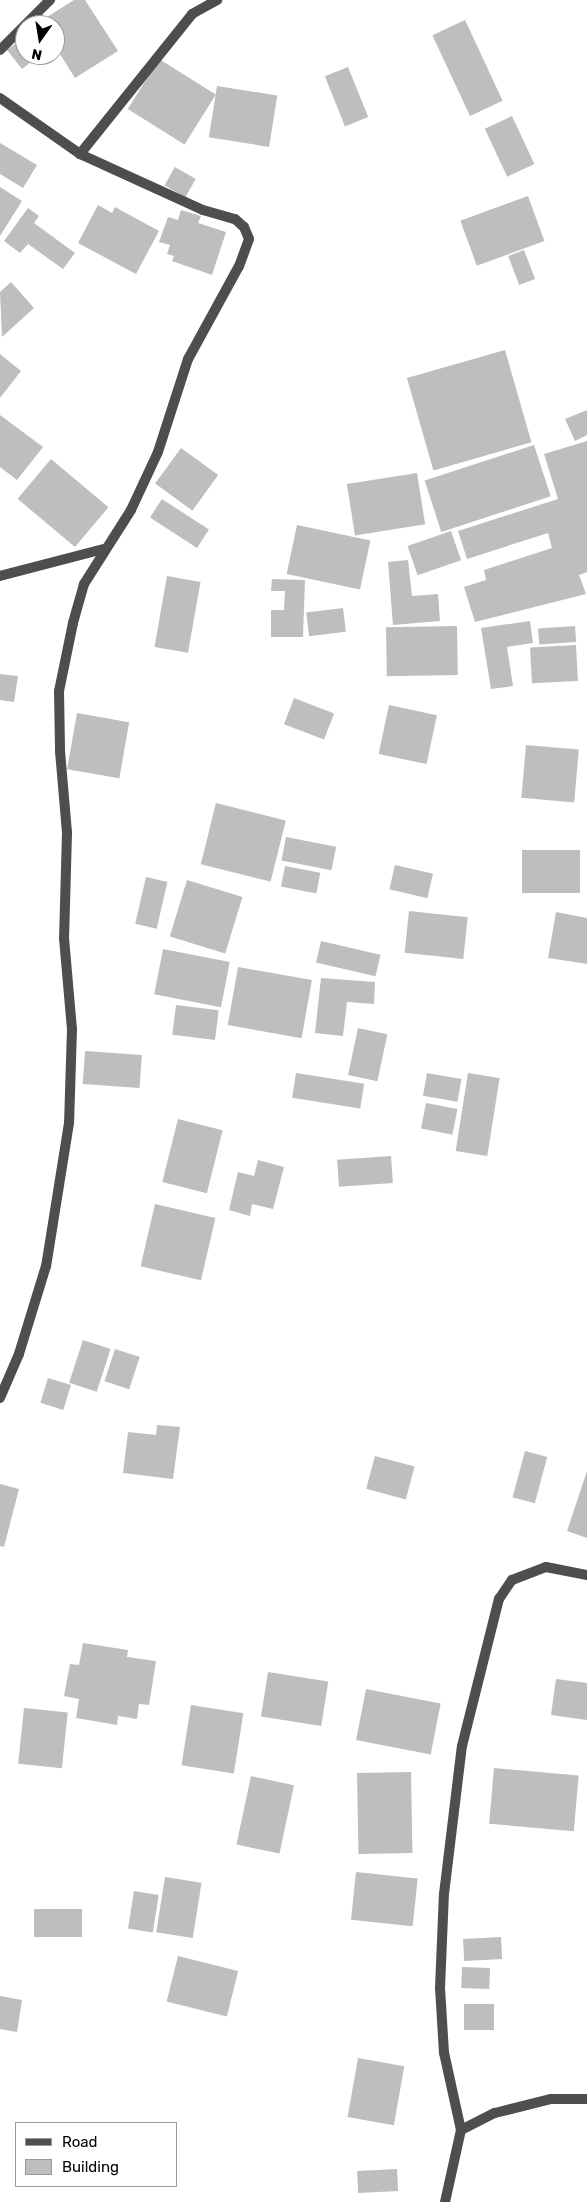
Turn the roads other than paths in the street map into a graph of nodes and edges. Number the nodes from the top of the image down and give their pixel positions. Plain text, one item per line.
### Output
1 (50, 0) edge
2 (216, 0) edge
3 (0, 50) edge
4 (0, 98) edge
5 (80, 154) junction
6 (104, 549) junction
7 (0, 576) edge
8 (0, 1398) edge
9 (587, 1575) edge
10 (587, 2099) edge
11 (461, 2130) junction
12 (445, 2202) edge

1 - 3 street
2 - 5 street
4 - 5 street
5 - 6 street
6 - 7 street
6 - 8 street
9 - 11 street
10 - 11 street
11 - 12 street

